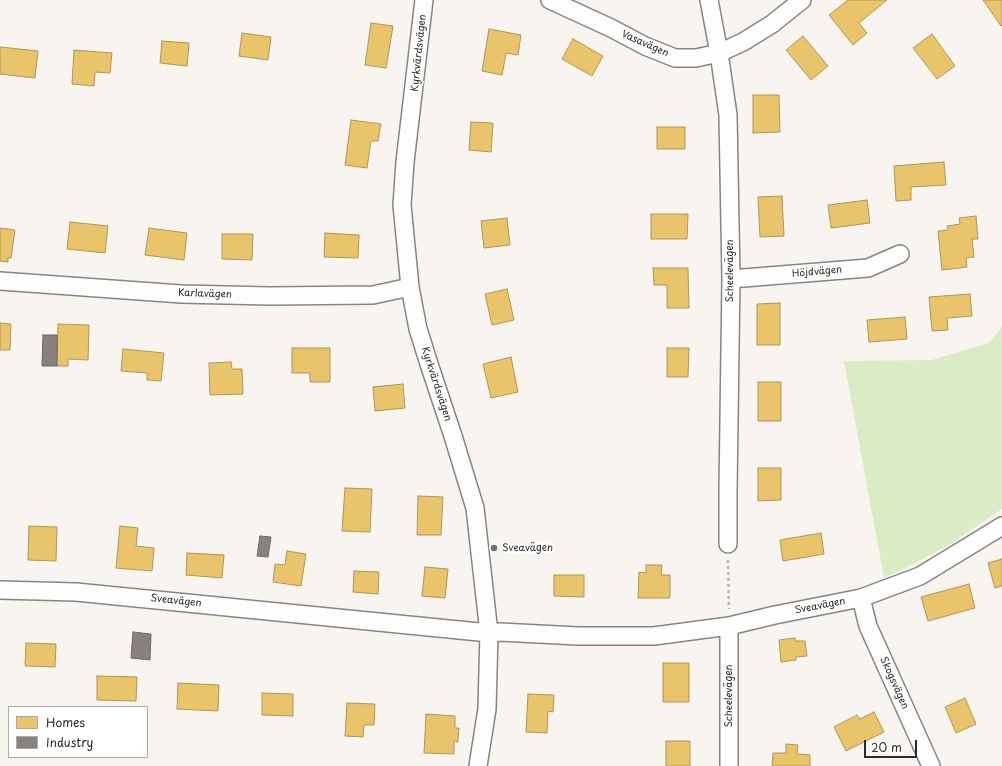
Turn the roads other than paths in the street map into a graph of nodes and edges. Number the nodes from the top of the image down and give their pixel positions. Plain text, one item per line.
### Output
1 (424, 0) edge
2 (550, 0) edge
3 (710, 0) edge
4 (802, 0) edge
5 (719, 53) junction
6 (900, 254) dead end
7 (731, 279) junction
8 (0, 281) edge
9 (410, 287) junction
10 (1002, 526) edge
11 (728, 544) road end
12 (0, 590) edge
13 (861, 598) junction
14 (730, 626) junction
15 (489, 633) junction
16 (478, 766) edge
17 (730, 766) edge
18 (931, 766) edge

1 - 9 street, Kyrkvärdsvägen
2 - 5 street, Vasavägen
3 - 5 street, Scheelevägen
4 - 5 street, Vasavägen
5 - 7 street, Scheelevägen
6 - 7 street, Höjdvägen
7 - 11 street, Scheelevägen
8 - 9 street, Karlavägen
9 - 15 street, Kyrkvärdsvägen
10 - 13 street, Sveavägen
12 - 15 street, Sveavägen
13 - 14 street, Sveavägen
13 - 18 street, Skogsvägen
14 - 15 street, Sveavägen
14 - 17 street, Scheelevägen
15 - 16 street, Kyrkvärdsvägen

